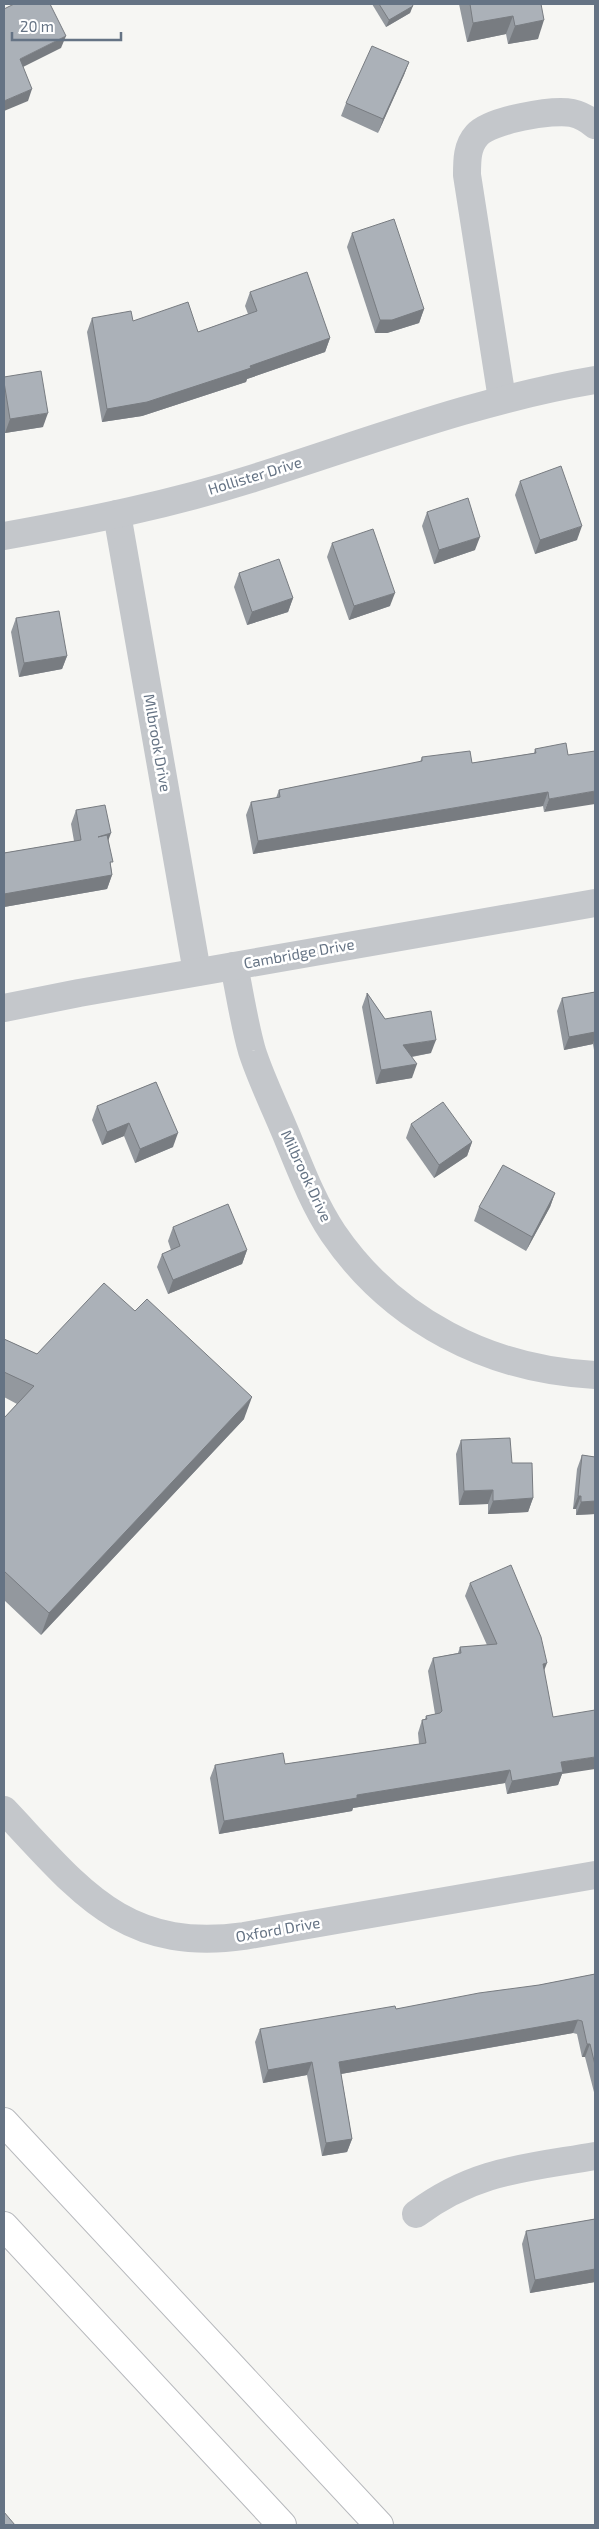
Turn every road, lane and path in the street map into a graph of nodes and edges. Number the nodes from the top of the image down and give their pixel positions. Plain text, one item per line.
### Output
1 (595, 126) edge
2 (595, 380) edge
3 (502, 399) junction
4 (117, 514) junction
5 (4, 536) edge
6 (595, 903) edge
7 (234, 966) junction
8 (197, 972) junction
9 (4, 1008) edge
10 (595, 1375) edge
11 (4, 1810) edge
12 (595, 1875) edge
13 (4, 2122) edge
14 (595, 2156) edge
15 (416, 2214) dead end
16 (4, 2226) edge
17 (282, 2525) edge
18 (379, 2525) edge

1 - 3 street
2 - 3 street, Hollister Drive
3 - 4 street, Hollister Drive
4 - 5 street, Hollister Drive
4 - 8 street, Milbrook Drive
6 - 7 street, Cambridge Drive
7 - 8 street, Cambridge Drive
7 - 10 street, Milbrook Drive
8 - 9 street, Cambridge Drive
11 - 12 street, Oxford Drive
13 - 18 highway
14 - 15 street
16 - 17 highway

